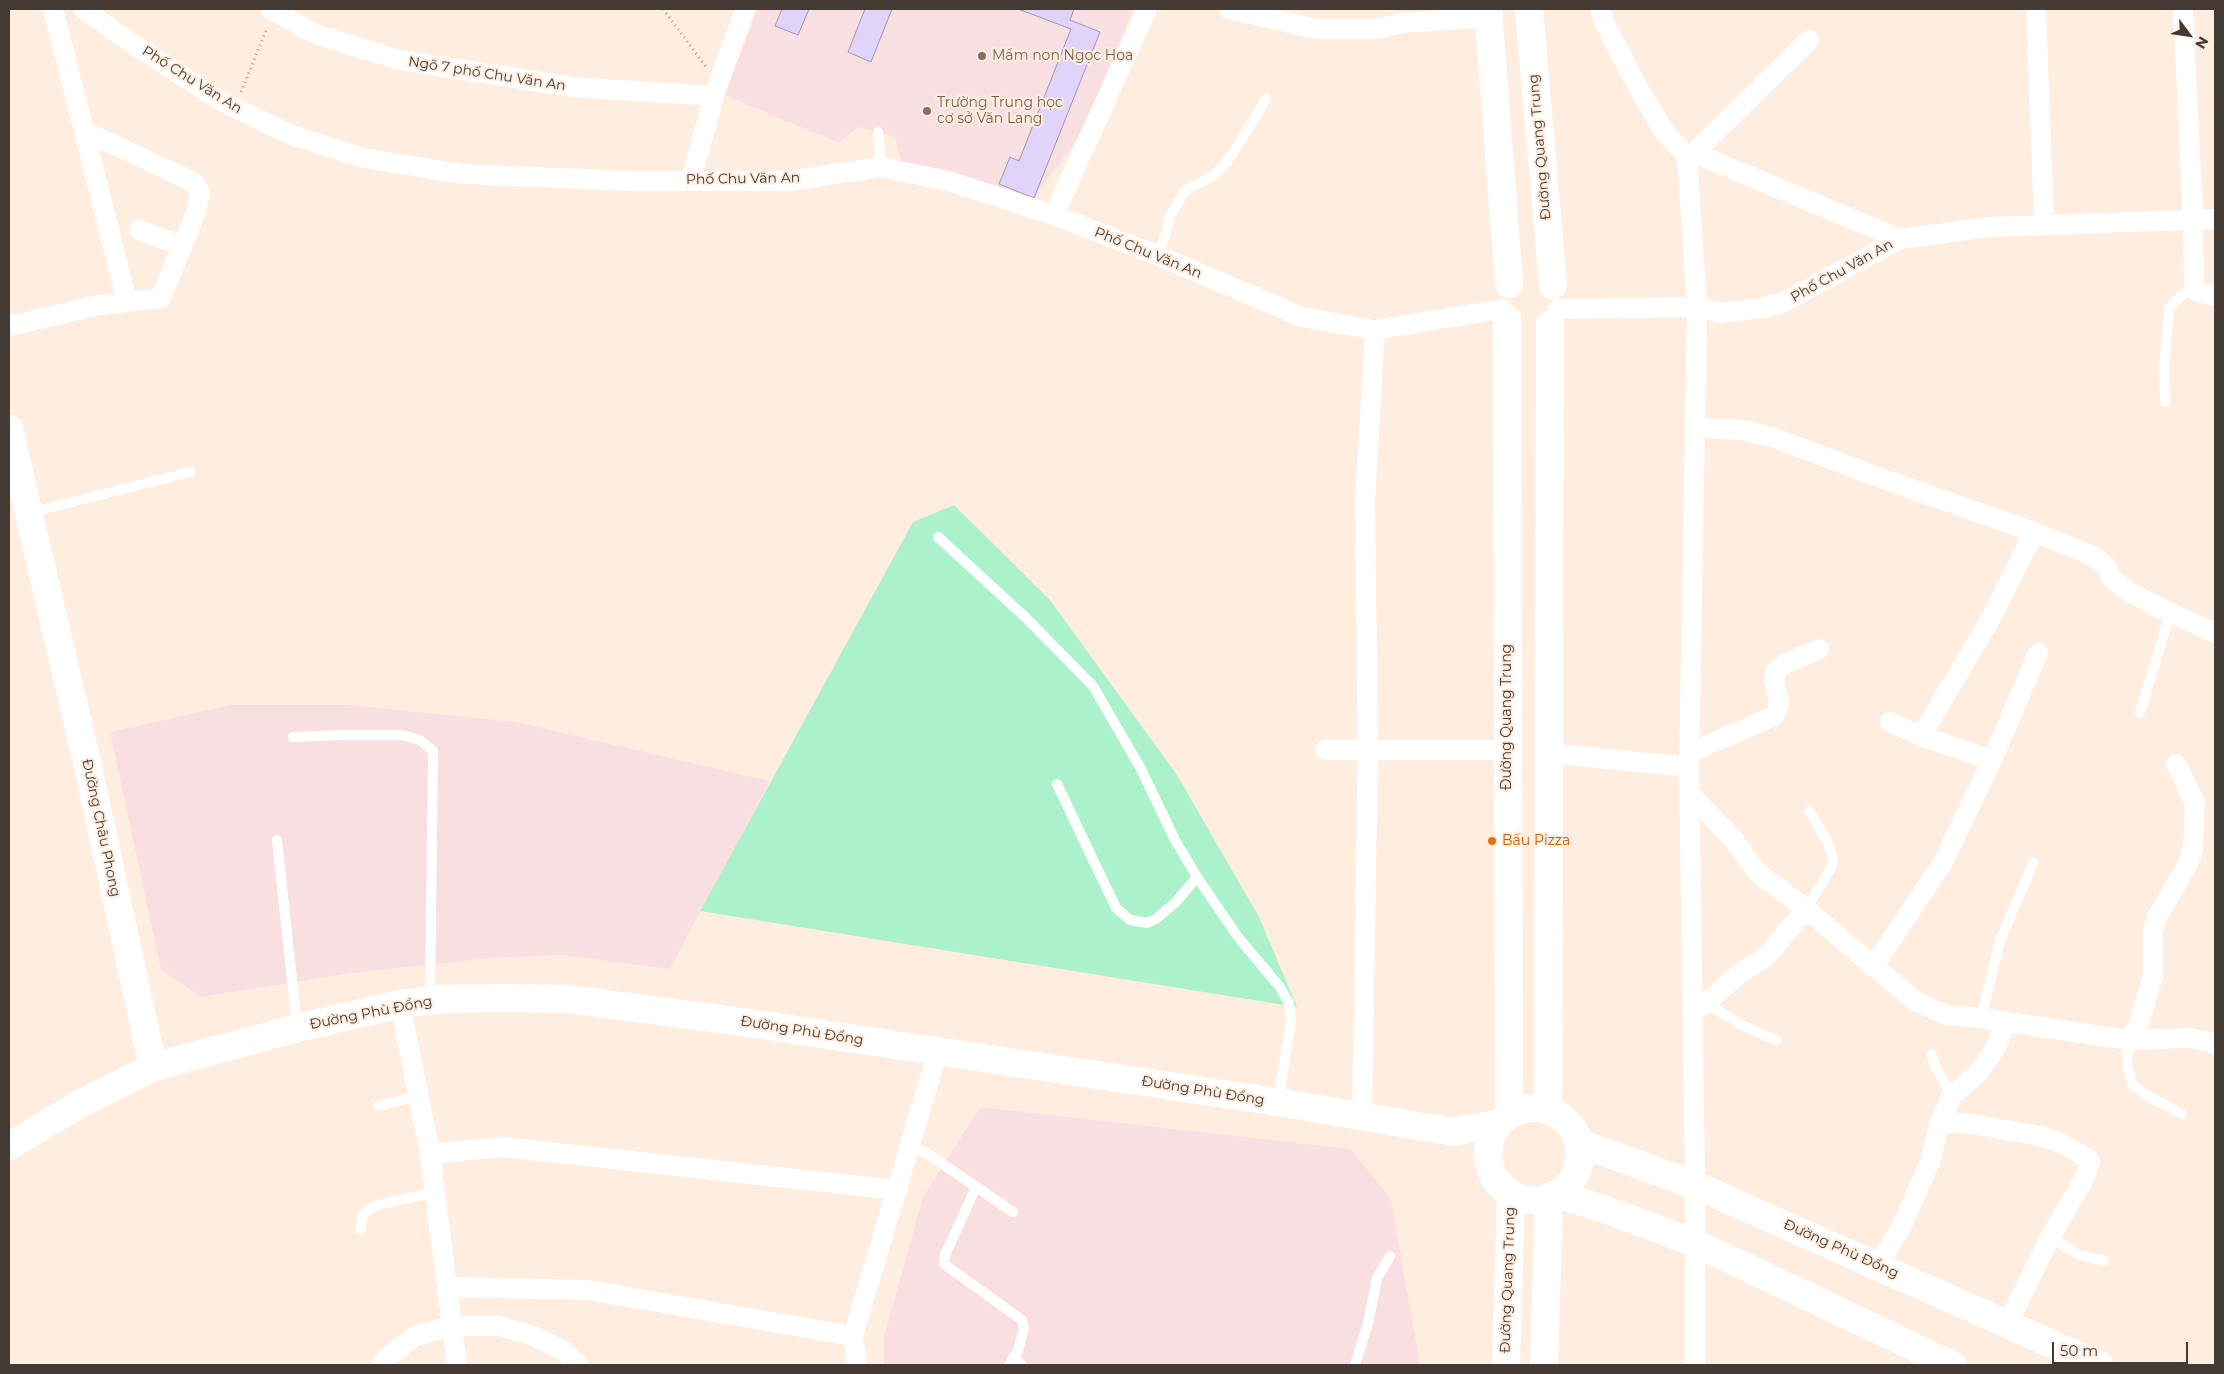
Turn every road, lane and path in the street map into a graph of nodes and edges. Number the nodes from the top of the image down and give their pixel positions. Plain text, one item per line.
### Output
1 (52, 9) edge
2 (84, 9) edge
3 (663, 9) edge
4 (746, 9) edge
5 (1147, 9) edge
6 (1229, 9) edge
7 (1529, 9) edge
8 (1600, 9) edge
9 (2036, 9) edge
10 (2183, 9) edge
11 (272, 10) edge
12 (1488, 13) edge
13 (1809, 40) dead end
14 (716, 90) junction
15 (1266, 99) dead end
16 (235, 108) junction
17 (84, 131) junction
18 (878, 132) dead end
19 (1690, 154) junction
20 (881, 167) junction
21 (690, 180) junction
22 (1054, 215) junction
23 (2215, 219) edge
24 (2193, 220) junction
25 (2044, 224) junction
26 (140, 230) dead end
27 (1900, 238) junction
28 (182, 246) junction
29 (1159, 256) junction
30 (2194, 287) junction
31 (2215, 296) edge
32 (127, 302) junction
33 (1506, 304) junction
34 (1554, 306) junction
35 (1697, 307) junction
36 (9, 326) edge
37 (1375, 330) junction
38 (2165, 402) dead end
39 (1694, 428) junction
40 (9, 429) edge
41 (190, 472) dead end
42 (28, 513) junction
43 (2034, 532) junction
44 (938, 537) dead end
45 (2170, 613) junction
46 (2215, 633) edge
47 (1819, 650) dead end
48 (2038, 653) dead end
49 (2140, 713) dead end
50 (1890, 722) dead end
51 (1921, 736) junction
52 (293, 737) dead end
53 (1368, 749) junction
54 (1325, 750) dead end
55 (1507, 750) junction
56 (1548, 753) junction
57 (1689, 760) junction
58 (1992, 760) junction
59 (2176, 764) dead end
60 (1057, 784) dead end
61 (1689, 793) junction
62 (1808, 811) dead end
63 (277, 840) dead end
64 (2034, 863) dead end
65 (1197, 877) junction
66 (1806, 909) junction
67 (1873, 966) junction
68 (430, 1000) junction
69 (400, 1004) junction
70 (1699, 1007) junction
71 (1981, 1018) junction
72 (2006, 1023) junction
73 (298, 1028) junction
74 (1776, 1040) dead end
75 (2128, 1040) junction
76 (2215, 1046) edge
77 (938, 1051) junction
78 (1932, 1055) dead end
79 (153, 1067) junction
80 (418, 1096) junction
81 (1952, 1096) junction
82 (1278, 1102) junction
83 (378, 1106) dead end
84 (1548, 1110) junction
85 (2181, 1114) dead end
86 (1362, 1117) junction
87 (1504, 1119) junction
88 (1940, 1122) junction
89 (1454, 1132) junction
90 (1579, 1143) junction
91 (9, 1146) edge
92 (910, 1148) junction
93 (430, 1154) junction
94 (1488, 1159) junction
95 (1695, 1185) junction
96 (976, 1187) junction
97 (897, 1190) junction
98 (435, 1192) junction
99 (1511, 1194) junction
100 (1552, 1196) junction
101 (1012, 1212) dead end
102 (360, 1229) dead end
103 (2050, 1237) junction
104 (1695, 1243) junction
105 (1390, 1256) dead end
106 (2104, 1261) dead end
107 (1878, 1266) junction
108 (447, 1288) junction
109 (2008, 1323) junction
110 (452, 1326) junction
111 (854, 1336) junction
112 (1011, 1361) edge
113 (381, 1365) edge
114 (457, 1365) edge
115 (578, 1365) edge
116 (857, 1365) edge
117 (1022, 1365) edge
118 (1355, 1365) edge
119 (1506, 1365) edge
120 (1544, 1365) edge
121 (1695, 1365) edge
122 (1952, 1365) edge
123 (2099, 1365) edge

1 - 17 street
2 - 16 street, Phố Chu Văn An
3 - 14 path
4 - 14 street
5 - 22 street
6 - 12 street
7 - 34 main road, Đường Quang Trung
8 - 19 street
9 - 25 street
10 - 24 street
11 - 14 street, Ngõ 7 phố Chu Văn An
11 - 16 path
12 - 33 main road, Đường Quang Trung
13 - 19 street
14 - 21 street
15 - 29 lane
16 - 21 street, Phố Chu Văn An
17 - 28 street
17 - 32 street
18 - 20 lane
19 - 27 street
19 - 35 street
20 - 21 street, Phố Chu Văn An
20 - 22 street, Phố Chu Văn An
22 - 29 street, Phố Chu Văn An
23 - 24 street, Phố Chu Văn An
24 - 25 street, Phố Chu Văn An
24 - 30 street
25 - 27 street, Phố Chu Văn An
26 - 28 street
27 - 35 street, Phố Chu Văn An
28 - 32 street
29 - 37 street, Phố Chu Văn An
30 - 31 street
30 - 38 lane
32 - 36 street
33 - 34 main road
33 - 34 main road
33 - 37 street, Phố Chu Văn An
33 - 55 main road, Đường Quang Trung
34 - 35 street, Phố Chu Văn An
34 - 56 main road, Đường Quang Trung
35 - 39 street
37 - 53 street
39 - 43 street
39 - 57 street
40 - 42 main road, Đường Châu Phong
41 - 42 lane
42 - 79 main road, Đường Châu Phong
43 - 45 street
43 - 51 street
44 - 65 lane
45 - 46 street
45 - 49 lane
47 - 57 street
48 - 58 street
50 - 51 street
51 - 58 street
52 - 68 lane
53 - 54 street
53 - 55 street
53 - 86 street
55 - 87 main road, Đường Quang Trung
56 - 57 street
56 - 84 main road, Đường Quang Trung
57 - 61 street
58 - 67 street
59 - 75 street
60 - 65 lane
61 - 66 street
61 - 70 street
62 - 66 lane
63 - 73 lane
64 - 71 lane
65 - 82 lane
66 - 67 street
66 - 70 street
67 - 71 street
68 - 69 main road, Đường Phù Đổng
68 - 77 main road, Đường Phù Đổng
69 - 73 main road, Đường Phù Đổng
69 - 80 street
70 - 74 lane
70 - 95 street
71 - 72 street
72 - 75 street
72 - 81 street
73 - 79 main road, Đường Phù Đổng
75 - 76 street
75 - 85 lane
77 - 82 main road, Đường Phù Đổng
77 - 92 street
78 - 81 lane
79 - 91 main road
80 - 83 lane
80 - 93 street
81 - 88 street
82 - 86 main road, Đường Phù Đổng
84 - 87 main road
84 - 90 main road
86 - 89 main road, Đường Phù Đổng
87 - 89 main road, Đường Phù Đổng
87 - 94 main road
88 - 103 street
88 - 107 street
89 - 94 main road, Đường Phù Đổng
90 - 95 main road, Đường Phù Đổng
90 - 100 main road
92 - 96 lane
92 - 97 street
93 - 97 street
93 - 98 street
94 - 99 main road
95 - 104 street
95 - 107 main road, Đường Phù Đổng
96 - 101 lane
96 - 112 lane
97 - 111 street
98 - 102 lane
98 - 108 street
99 - 100 main road
99 - 119 main road, Đường Quang Trung
100 - 104 main road
100 - 120 main road
103 - 106 lane
103 - 109 street
104 - 121 street
104 - 122 main road
105 - 118 lane
107 - 109 main road, Đường Phù Đổng
108 - 110 street
108 - 111 street
109 - 123 main road, Đường Phù Đổng
110 - 113 street
110 - 114 street
110 - 115 street
111 - 116 street
112 - 117 lane

